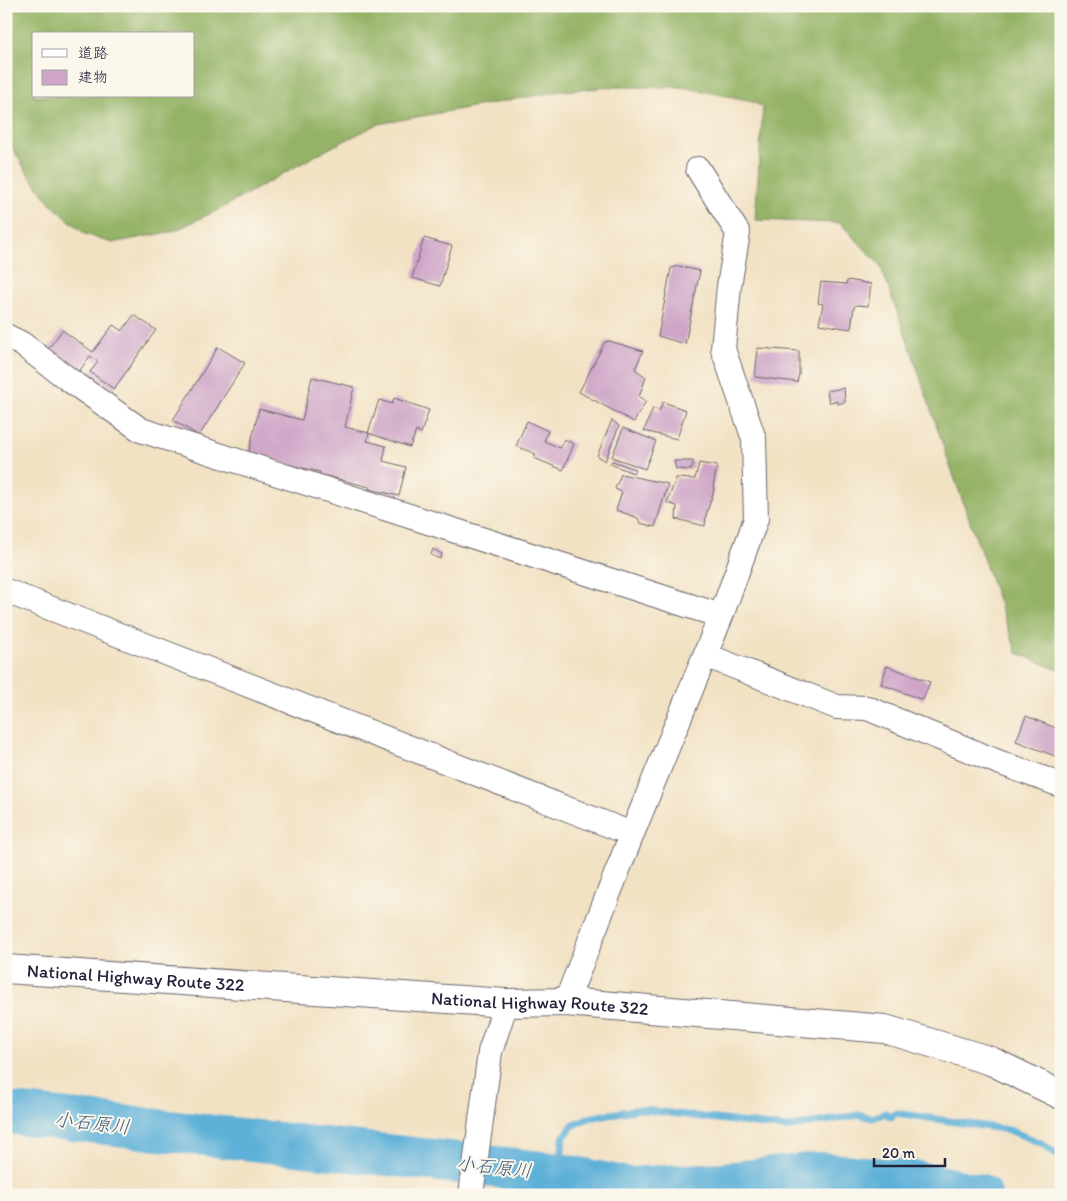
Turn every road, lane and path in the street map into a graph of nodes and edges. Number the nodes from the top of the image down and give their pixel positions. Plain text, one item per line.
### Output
1 (698, 169) dead end
2 (6, 336) edge
3 (6, 591) edge
4 (722, 616) junction
5 (705, 655) junction
6 (1061, 785) edge
7 (632, 834) junction
8 (6, 969) edge
9 (566, 1002) junction
10 (506, 1003) junction
11 (1061, 1095) edge
12 (471, 1195) edge

1 - 4 street
2 - 4 street
3 - 7 street
4 - 5 street
5 - 6 street
5 - 7 street
7 - 9 street
8 - 10 highway, National Highway Route 322
9 - 10 highway, National Highway Route 322
9 - 11 highway, National Highway Route 322
10 - 12 street

